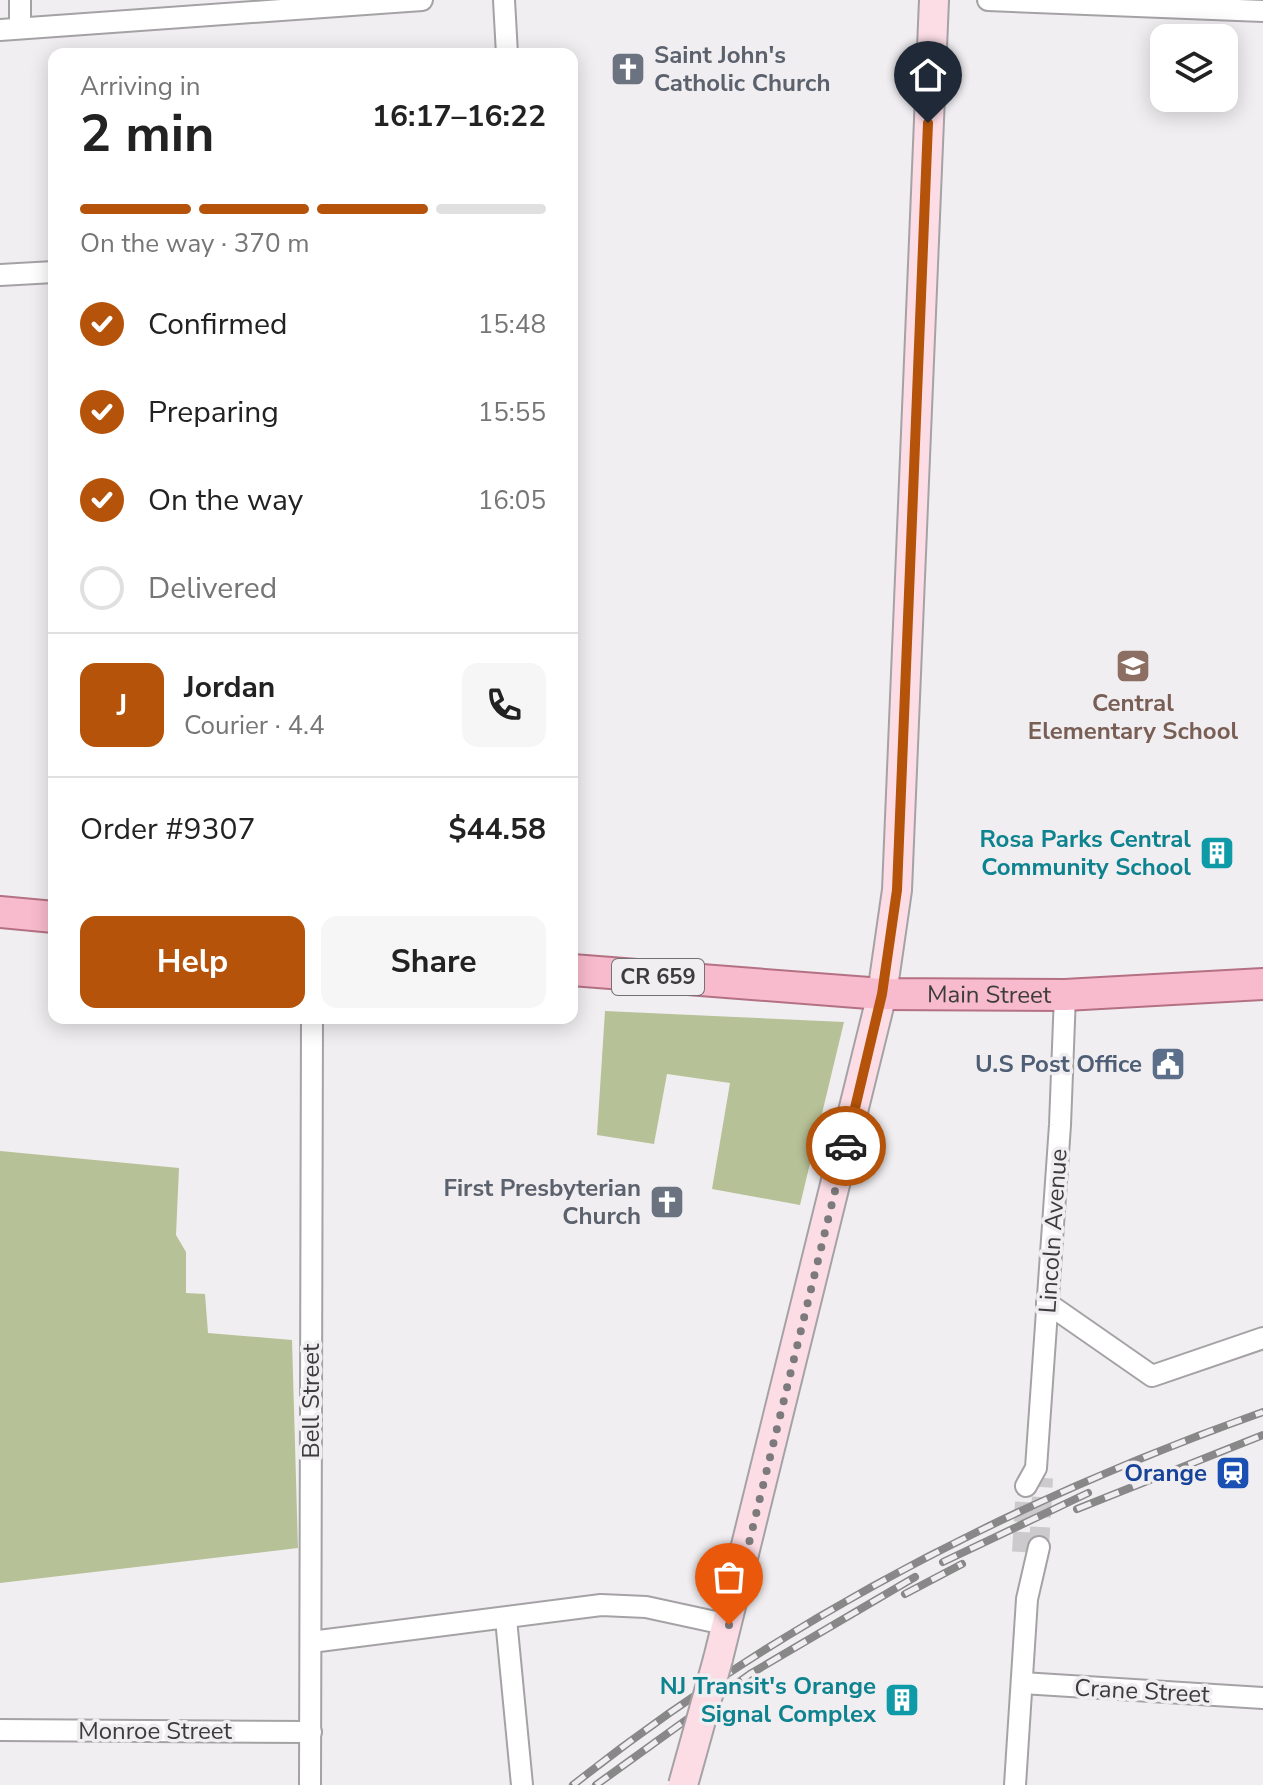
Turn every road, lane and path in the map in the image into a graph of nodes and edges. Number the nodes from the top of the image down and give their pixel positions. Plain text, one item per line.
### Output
1 (20, 0) edge
2 (422, 0) edge
3 (504, 0) edge
4 (934, 0) edge
5 (988, 0) edge
6 (333, 2) edge
7 (1263, 11) edge
8 (10, 29) edge
9 (507, 48) edge
10 (48, 272) edge
11 (0, 275) edge
12 (0, 912) edge
13 (48, 916) edge
14 (578, 970) edge
15 (1263, 984) edge
16 (882, 994) junction
17 (1065, 995) junction
18 (312, 1024) edge
19 (1047, 1303) junction
20 (1263, 1338) edge
21 (1035, 1477) tunnel mouth
22 (1030, 1549) tunnel mouth
23 (506, 1619) junction
24 (729, 1625) junction
25 (311, 1642) junction
26 (1022, 1683) junction
27 (1263, 1698) edge
28 (0, 1730) edge
29 (311, 1732) junction
30 (310, 1785) edge
31 (522, 1785) edge
32 (683, 1785) edge
33 (1015, 1785) edge

1 - 8 street
2 - 6 street
3 - 9 street
4 - 16 main road
5 - 7 street
6 - 8 street
10 - 11 street
12 - 13 main road
14 - 16 main road, Main Street / CR 659
15 - 17 main road, Main Street
16 - 17 main road, Main Street
16 - 24 main road
17 - 19 street, Lincoln Avenue
18 - 25 street, Bell Street
19 - 20 street
19 - 21 street, Lincoln Avenue
22 - 26 street
23 - 24 street
23 - 25 street
23 - 31 street
24 - 32 main road, bridge
25 - 29 street, Bell Street
26 - 27 street, Crane Street
26 - 33 street
28 - 29 street, Monroe Street
29 - 30 street, Bell Street

